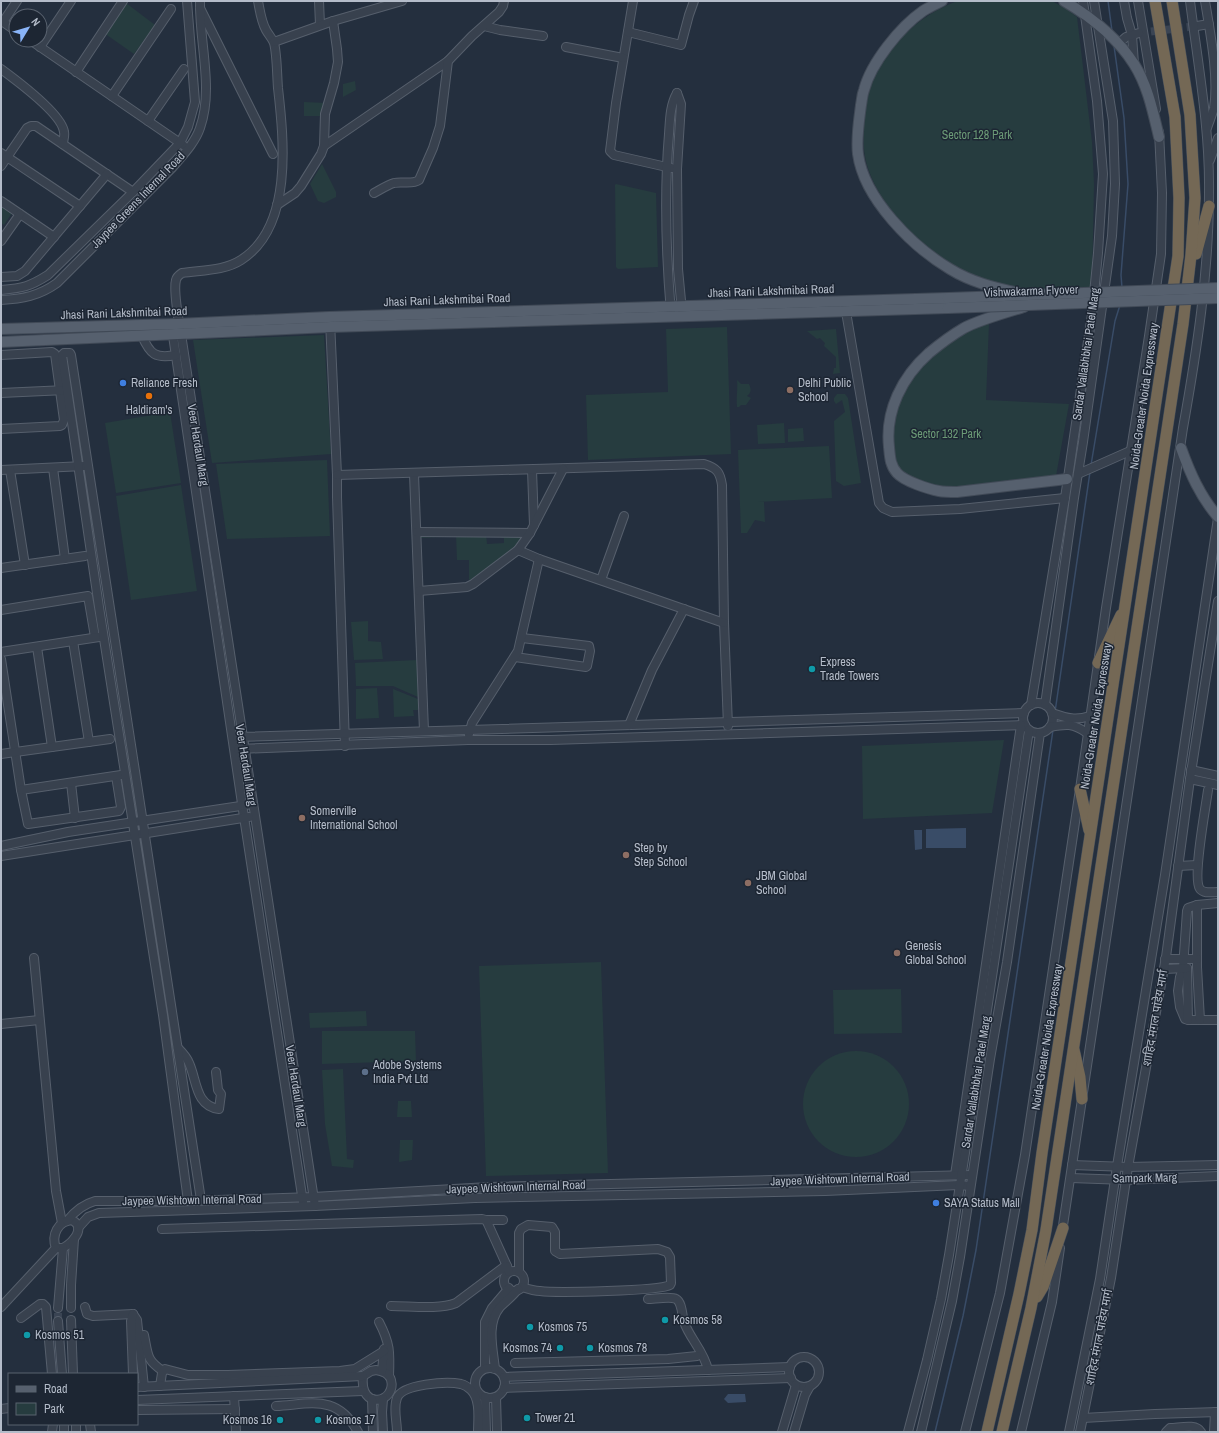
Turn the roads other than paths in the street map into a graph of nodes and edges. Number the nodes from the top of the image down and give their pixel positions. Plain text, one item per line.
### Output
1 (71, 1) edge
2 (123, 1) edge
3 (187, 1) edge
4 (258, 1) edge
5 (319, 1) edge
6 (402, 1) edge
7 (504, 1) edge
8 (633, 1) edge
9 (694, 1) edge
10 (942, 1) edge
11 (1064, 1) edge
12 (1083, 1) edge
13 (1094, 1) edge
14 (1124, 1) edge
15 (1138, 1) edge
16 (1155, 1) edge
17 (1172, 1) edge
18 (1190, 1) edge
19 (1205, 1) edge
20 (200, 4) edge
21 (172, 9) dead end
22 (8, 14) edge
23 (1085, 14) junction
24 (333, 21) junction
25 (1097, 23) junction
26 (1209, 24) junction
27 (8, 25) edge
28 (320, 25) junction
29 (484, 26) junction
30 (1197, 26) tunnel mouth
31 (628, 32) junction
32 (1136, 34) junction
33 (48, 35) edge
34 (543, 36) dead end
35 (274, 42) junction
36 (1118, 43) junction
37 (566, 47) dead end
38 (41, 48) edge
39 (623, 58) junction
40 (448, 61) junction
41 (1134, 64) junction
42 (1, 69) edge
43 (184, 69) dead end
44 (76, 72) junction
45 (112, 96) junction
46 (148, 121) junction
47 (1206, 131) junction
48 (1159, 136) junction
49 (1218, 138) edge
50 (180, 143) junction
51 (63, 144) junction
52 (324, 145) junction
53 (188, 149) junction
54 (273, 154) dead end
55 (4, 155) edge
56 (1208, 165) junction
57 (1, 166) edge
58 (666, 168) junction
59 (677, 169) junction
60 (107, 174) junction
61 (133, 192) junction
62 (374, 193) dead end
63 (1, 201) edge
64 (277, 205) junction
65 (80, 206) junction
66 (1209, 206) junction
67 (20, 214) junction
68 (54, 237) junction
69 (1, 241) edge
70 (1189, 274) junction
71 (1, 277) edge
72 (1218, 288) edge
73 (1, 290) edge
74 (1027, 295) junction
75 (1218, 298) edge
76 (1, 300) edge
77 (894, 300) joint
78 (948, 303) junction
79 (1038, 303) junction
80 (845, 306) junction
81 (671, 311) junction
82 (682, 311) junction
83 (330, 322) junction
84 (1, 329) edge
85 (176, 329) junction
86 (142, 336) junction
87 (1, 342) edge
88 (1, 355) edge
89 (176, 355) junction
90 (64, 390) junction
91 (1, 392) edge
92 (1, 429) edge
93 (1180, 448) junction
94 (1130, 451) junction
95 (83, 466) junction
96 (53, 468) junction
97 (563, 469) junction
98 (1, 470) edge
99 (10, 470) junction
100 (532, 470) junction
101 (1082, 472) junction
102 (414, 474) junction
103 (337, 475) junction
104 (1067, 479) junction
105 (1065, 498) junction
106 (624, 516) dead end
107 (1218, 518) edge
108 (532, 530) junction
109 (417, 532) junction
110 (518, 550) junction
111 (85, 556) dead end
112 (65, 559) junction
113 (539, 559) junction
114 (25, 565) junction
115 (1, 568) edge
116 (601, 580) junction
117 (418, 591) junction
118 (1207, 597) junction
119 (1218, 598) edge
120 (1218, 601) edge
121 (1126, 604) junction
122 (684, 609) junction
123 (1, 610) edge
124 (724, 623) junction
125 (113, 635) junction
126 (104, 636) junction
127 (95, 637) junction
128 (522, 638) junction
129 (73, 641) junction
130 (38, 647) junction
131 (1, 652) edge
132 (515, 657) junction
133 (1, 659) edge
134 (1098, 663) junction
135 (1031, 705) junction
136 (1045, 705) junction
137 (1024, 713) junction
138 (1052, 713) junction
139 (1090, 716) junction
140 (728, 722) junction
141 (629, 725) junction
142 (1025, 727) junction
143 (1050, 727) junction
144 (469, 729) junction
145 (424, 731) junction
146 (1040, 733) junction
147 (1087, 733) junction
148 (344, 734) junction
149 (728, 734) junction
150 (232, 737) junction
151 (242, 737) junction
152 (110, 739) dead end
153 (468, 740) junction
154 (89, 742) junction
155 (345, 746) junction
156 (52, 747) junction
157 (234, 749) junction
158 (244, 749) junction
159 (15, 753) junction
160 (1, 754) edge
161 (1191, 770) junction
162 (126, 775) junction
163 (116, 776) junction
164 (1216, 776) edge
165 (1190, 779) junction
166 (71, 783) junction
167 (1213, 787) edge
168 (21, 790) junction
169 (1080, 790) junction
170 (252, 804) junction
171 (242, 806) junction
172 (254, 816) junction
173 (244, 817) junction
174 (75, 818) junction
175 (142, 821) junction
176 (134, 822) junction
177 (144, 833) junction
178 (135, 834) junction
179 (1090, 837) junction
180 (1, 846) edge
181 (1, 856) edge
182 (1197, 865) junction
183 (1178, 866) junction
184 (1218, 892) edge
185 (1218, 903) edge
186 (1197, 905) junction
187 (34, 958) dead end
188 (1165, 959) junction
189 (1197, 963) junction
190 (1184, 965) junction
191 (1164, 969) junction
192 (39, 1020) junction
193 (1200, 1020) junction
194 (1218, 1020) edge
195 (1, 1024) edge
196 (1073, 1045) junction
197 (178, 1047) junction
198 (216, 1072) dead end
199 (1082, 1099) junction
200 (1072, 1165) junction
201 (1218, 1165) edge
202 (1117, 1166) junction
203 (1128, 1167) junction
204 (958, 1175) junction
205 (972, 1175) junction
206 (1218, 1176) edge
207 (1071, 1178) junction
208 (1116, 1179) junction
209 (1126, 1180) junction
210 (959, 1185) junction
211 (970, 1186) junction
212 (302, 1197) junction
213 (313, 1197) junction
214 (201, 1200) junction
215 (188, 1201) junction
216 (303, 1206) junction
217 (315, 1206) junction
218 (486, 1220) junction
219 (503, 1220) dead end
220 (64, 1222) junction
221 (78, 1228) junction
222 (1063, 1228) junction
223 (162, 1229) dead end
224 (74, 1239) junction
225 (60, 1248) junction
226 (508, 1269) junction
227 (519, 1272) junction
228 (509, 1288) junction
229 (520, 1288) junction
230 (648, 1299) dead end
231 (391, 1306) dead end
232 (1, 1307) edge
233 (85, 1307) dead end
234 (58, 1308) tunnel mouth
235 (71, 1308) dead end
236 (1031, 1308) junction
237 (133, 1314) junction
238 (21, 1318) dead end
239 (71, 1320) dead end
240 (58, 1321) tunnel mouth
241 (378, 1322) dead end
242 (144, 1335) dead end
243 (698, 1347) junction
244 (386, 1348) junction
245 (697, 1356) junction
246 (515, 1364) dead end
247 (790, 1367) junction
248 (485, 1368) junction
249 (495, 1369) junction
250 (698, 1370) junction
251 (708, 1370) junction
252 (163, 1371) junction
253 (382, 1371) junction
254 (52, 1373) edge
255 (62, 1373) edge
256 (73, 1373) edge
257 (133, 1373) edge
258 (363, 1376) junction
259 (389, 1376) junction
260 (504, 1377) junction
261 (793, 1382) junction
262 (160, 1386) junction
263 (810, 1386) junction
264 (140, 1387) edge
265 (504, 1388) junction
266 (363, 1391) junction
267 (320, 1393) junction
268 (234, 1396) junction
269 (485, 1397) junction
270 (496, 1397) junction
271 (372, 1399) junction
272 (383, 1399) junction
273 (138, 1400) edge
274 (321, 1404) junction
275 (276, 1406) dead end
276 (235, 1409) junction
277 (138, 1410) edge
278 (1216, 1412) edge
279 (1083, 1418) junction
280 (236, 1432) edge
281 (358, 1432) edge
282 (373, 1432) edge
283 (383, 1432) edge
284 (397, 1432) edge
285 (478, 1432) edge
286 (486, 1432) edge
287 (497, 1432) edge
288 (782, 1432) edge
289 (794, 1432) edge
290 (908, 1432) edge
291 (921, 1432) edge
292 (965, 1432) edge
293 (987, 1432) edge
294 (1002, 1432) edge
295 (1021, 1432) edge
296 (1069, 1432) edge
297 (1080, 1432) edge
298 (1166, 1432) edge
299 (1201, 1432) edge
300 (1214, 1432) edge

1 - 33 street
2 - 44 street
3 - 50 street, Jaypee Greens Internal Road
4 - 35 street
5 - 28 street
6 - 24 street
7 - 29 street
8 - 31 street
9 - 31 street
10 - 74 main road, bridge
11 - 23 main road
12 - 23 street, Sardar Vallabhbhai Patel Marg
13 - 25 street, Sardar Vallabhbhai Patel Marg
14 - 32 street
15 - 48 street
16 - 121 highway, Noida-Greater Noida Expressway
17 - 70 highway
18 - 47 street
19 - 26 street
20 - 53 street, Jaypee Greens Internal Road
20 - 54 street
21 - 45 street
22 - 27 street
23 - 25 main road
23 - 104 street, Sardar Vallabhbhai Patel Marg
24 - 28 street
24 - 52 street
25 - 36 main road
25 - 101 street, Sardar Vallabhbhai Patel Marg
26 - 30 street
26 - 47 street
28 - 35 street
29 - 34 street
29 - 40 street
31 - 39 street
32 - 36 street
32 - 41 street
35 - 64 street
36 - 41 main road
37 - 39 street
38 - 44 street
39 - 58 street
40 - 52 street
40 - 62 street
41 - 48 main road
42 - 51 street
43 - 46 street
44 - 45 street
45 - 46 street
46 - 50 street
47 - 56 street
48 - 94 street
49 - 56 street
50 - 53 street
50 - 61 street, Jaypee Greens Internal Road
51 - 55 street
51 - 60 street
52 - 64 street
53 - 76 street, Jaypee Greens Internal Road
55 - 57 street
55 - 65 street
56 - 66 street
58 - 59 street
58 - 59 street
58 - 81 street
59 - 82 street
60 - 61 street
60 - 65 street
61 - 73 street, Jaypee Greens Internal Road
63 - 67 street
64 - 85 street
65 - 68 street
66 - 70 highway
66 - 93 street
67 - 68 street
67 - 69 street
68 - 71 street
70 - 196 highway
72 - 74 main road, Vishwakarma Flyover, bridge
74 - 78 main road, Vishwakarma Flyover, bridge
75 - 79 main road, Vishwakarma Flyover, bridge
77 - 78 main road, Vishwakarma Flyover
77 - 80 main road, Jhasi Rani Lakshmibai Road
78 - 79 main road, Vishwakarma Flyover, bridge
78 - 80 main road, Vishwakarma Flyover
79 - 104 main road, bridge
80 - 82 main road, Jhasi Rani Lakshmibai Road
80 - 105 street
81 - 82 main road, Jhasi Rani Lakshmibai Road
81 - 83 main road, Jhasi Rani Lakshmibai Road
83 - 85 main road, Jhasi Rani Lakshmibai Road
83 - 103 street
84 - 85 main road, Jhasi Rani Lakshmibai Road
85 - 86 main road, Jhasi Rani Lakshmibai Road
85 - 89 street, Veer Hardaul Marg
85 - 151 street, Veer Hardaul Marg
86 - 87 main road, Jhasi Rani Lakshmibai Road
86 - 89 street
88 - 90 street
89 - 150 street, Veer Hardaul Marg
90 - 91 street
90 - 92 street
90 - 95 street
90 - 95 street
93 - 107 main road
93 - 199 street
94 - 101 street
94 - 134 street
95 - 96 street
95 - 125 street
95 - 126 street
96 - 99 street
96 - 112 street
97 - 100 street
97 - 108 street
97 - 124 street
98 - 99 street
99 - 114 street
100 - 102 street
100 - 108 street
101 - 136 street, Sardar Vallabhbhai Patel Marg
102 - 103 street
102 - 109 street
103 - 148 street
104 - 105 street, Sardar Vallabhbhai Patel Marg
105 - 135 street, Sardar Vallabhbhai Patel Marg
106 - 116 street
107 - 118 street
108 - 109 street
108 - 110 street
109 - 117 street
110 - 113 street
110 - 117 street
111 - 112 street
112 - 114 street
113 - 116 street
113 - 128 street
114 - 115 street
116 - 122 street
117 - 145 street
118 - 119 street
118 - 202 street
120 - 161 street, शाहिद मंगल पांडेय मार्ग
121 - 134 highway
121 - 179 highway, Noida-Greater Noida Expressway
122 - 124 street
122 - 141 street
123 - 127 street
124 - 140 street
125 - 126 street
125 - 175 street
126 - 127 street
126 - 162 street
127 - 129 street
128 - 132 street
128 - 132 street
129 - 130 street
129 - 154 street
130 - 131 street
130 - 156 street
132 - 144 street
133 - 159 street
134 - 139 street
135 - 136 street
135 - 137 street
136 - 138 street
137 - 140 street
137 - 142 street, Sardar Vallabhbhai Patel Marg
138 - 139 street
138 - 143 street
139 - 147 street
140 - 141 street
140 - 149 street
141 - 144 street
142 - 146 street
142 - 149 street
142 - 204 street, Sardar Vallabhbhai Patel Marg
143 - 146 street
143 - 147 street
144 - 145 street
144 - 153 street
145 - 148 street
146 - 205 street, Sardar Vallabhbhai Patel Marg
147 - 169 street
148 - 151 street
148 - 155 street
149 - 153 street
150 - 151 street
150 - 157 street, Veer Hardaul Marg
151 - 158 street, Veer Hardaul Marg
152 - 154 street
153 - 155 street
154 - 156 street
155 - 158 street
156 - 159 street
157 - 158 street
157 - 171 street, Veer Hardaul Marg
158 - 170 street, Veer Hardaul Marg
159 - 160 street
159 - 168 street
161 - 164 street
161 - 165 street, शाहिद मंगल पांडेय मार्ग
162 - 163 street
162 - 176 street
163 - 166 street
163 - 174 street
164 - 167 street
165 - 167 street
165 - 183 street, शाहिद मंगल पांडेय मार्ग
166 - 168 street
166 - 174 street
167 - 182 street
168 - 174 street
169 - 179 highway
169 - 292 street
170 - 171 street
170 - 172 street, Veer Hardaul Marg
171 - 173 street, Veer Hardaul Marg
171 - 175 street
172 - 173 street
172 - 213 street, Veer Hardaul Marg
173 - 177 street
173 - 212 street, Veer Hardaul Marg
175 - 176 street
175 - 177 street
176 - 178 street
176 - 180 street
177 - 178 street
177 - 197 street
178 - 181 street
178 - 215 street
179 - 293 highway, Noida-Greater Noida Expressway
182 - 183 street
182 - 184 street
183 - 188 street, शाहिद मंगल पांडेय मार्ग
185 - 186 street
186 - 189 street
186 - 190 street
187 - 192 street
188 - 190 street
188 - 191 street, शाहिद मंगल पांडेय मार्ग
189 - 190 street
189 - 193 street
190 - 191 street
190 - 193 street
191 - 203 street, शाहिद मंगल पांडेय मार्ग
192 - 195 street
192 - 220 street
193 - 194 street
196 - 199 highway
196 - 236 highway
197 - 198 street
197 - 214 street
199 - 200 street
200 - 202 street, Sampark Marg
200 - 207 street
201 - 203 street, Sampark Marg
202 - 203 street, Sampark Marg
202 - 208 street
203 - 209 street, शाहिद मंगल पांडेय मार्ग
204 - 205 street, Jaypee Wishtown Internal Road
204 - 210 street, Sardar Vallabhbhai Patel Marg
204 - 213 street, Jaypee Wishtown Internal Road
205 - 211 street, Sardar Vallabhbhai Patel Marg
206 - 209 street, Sampark Marg
207 - 208 street, Sampark Marg
207 - 222 street
208 - 209 street, Sampark Marg
208 - 296 street
209 - 279 street, शाहिद मंगल पांडेय मार्ग
210 - 211 street, Jaypee Wishtown Internal Road
210 - 217 street, Jaypee Wishtown Internal Road
210 - 290 street, Sardar Vallabhbhai Patel Marg
211 - 291 street, Sardar Vallabhbhai Patel Marg
212 - 213 street, Jaypee Wishtown Internal Road
212 - 214 street, Jaypee Wishtown Internal Road
212 - 216 street, Veer Hardaul Marg
213 - 217 street, Veer Hardaul Marg
214 - 215 street, Jaypee Wishtown Internal Road
215 - 220 street, Jaypee Wishtown Internal Road
216 - 217 street, Jaypee Wishtown Internal Road
216 - 221 street, Jaypee Wishtown Internal Road
218 - 219 street
218 - 223 street
218 - 226 street
220 - 221 street
220 - 225 street, Jaypee Wishtown Internal Road
221 - 224 street, Jaypee Wishtown Internal Road
222 - 236 highway
222 - 295 street
224 - 225 street
224 - 235 street, Jaypee Wishtown Internal Road
225 - 232 street
225 - 234 street, Jaypee Wishtown Internal Road
226 - 227 street
226 - 228 street
226 - 231 street
227 - 229 street
227 - 229 street
228 - 229 street
228 - 248 street
229 - 249 street
230 - 243 street
233 - 237 street
236 - 294 highway
237 - 257 street
237 - 264 street
238 - 254 street
239 - 256 street
240 - 255 street
241 - 244 street
242 - 252 street
243 - 245 street
243 - 251 street
244 - 252 street
244 - 253 street
244 - 259 street
245 - 246 street
245 - 250 street
247 - 251 street
247 - 261 street
247 - 263 street
248 - 249 street
248 - 269 street
249 - 260 street
250 - 251 street
250 - 260 street
252 - 262 street
253 - 258 street
253 - 259 street
258 - 262 street
258 - 266 street
259 - 272 street
260 - 265 street
261 - 263 street
261 - 265 street
261 - 288 street
262 - 264 street
263 - 289 street
265 - 270 street
266 - 267 street
266 - 271 street
267 - 268 street
267 - 274 street
268 - 273 street
268 - 276 street
269 - 270 street
269 - 286 street
270 - 287 street
271 - 272 street
271 - 282 street
272 - 283 street
274 - 275 street
274 - 281 street
276 - 277 street
276 - 280 street
278 - 279 street
278 - 300 street
279 - 297 street, शाहिद मंगल पांडेय मार्ग
284 - 285 street
298 - 299 street

